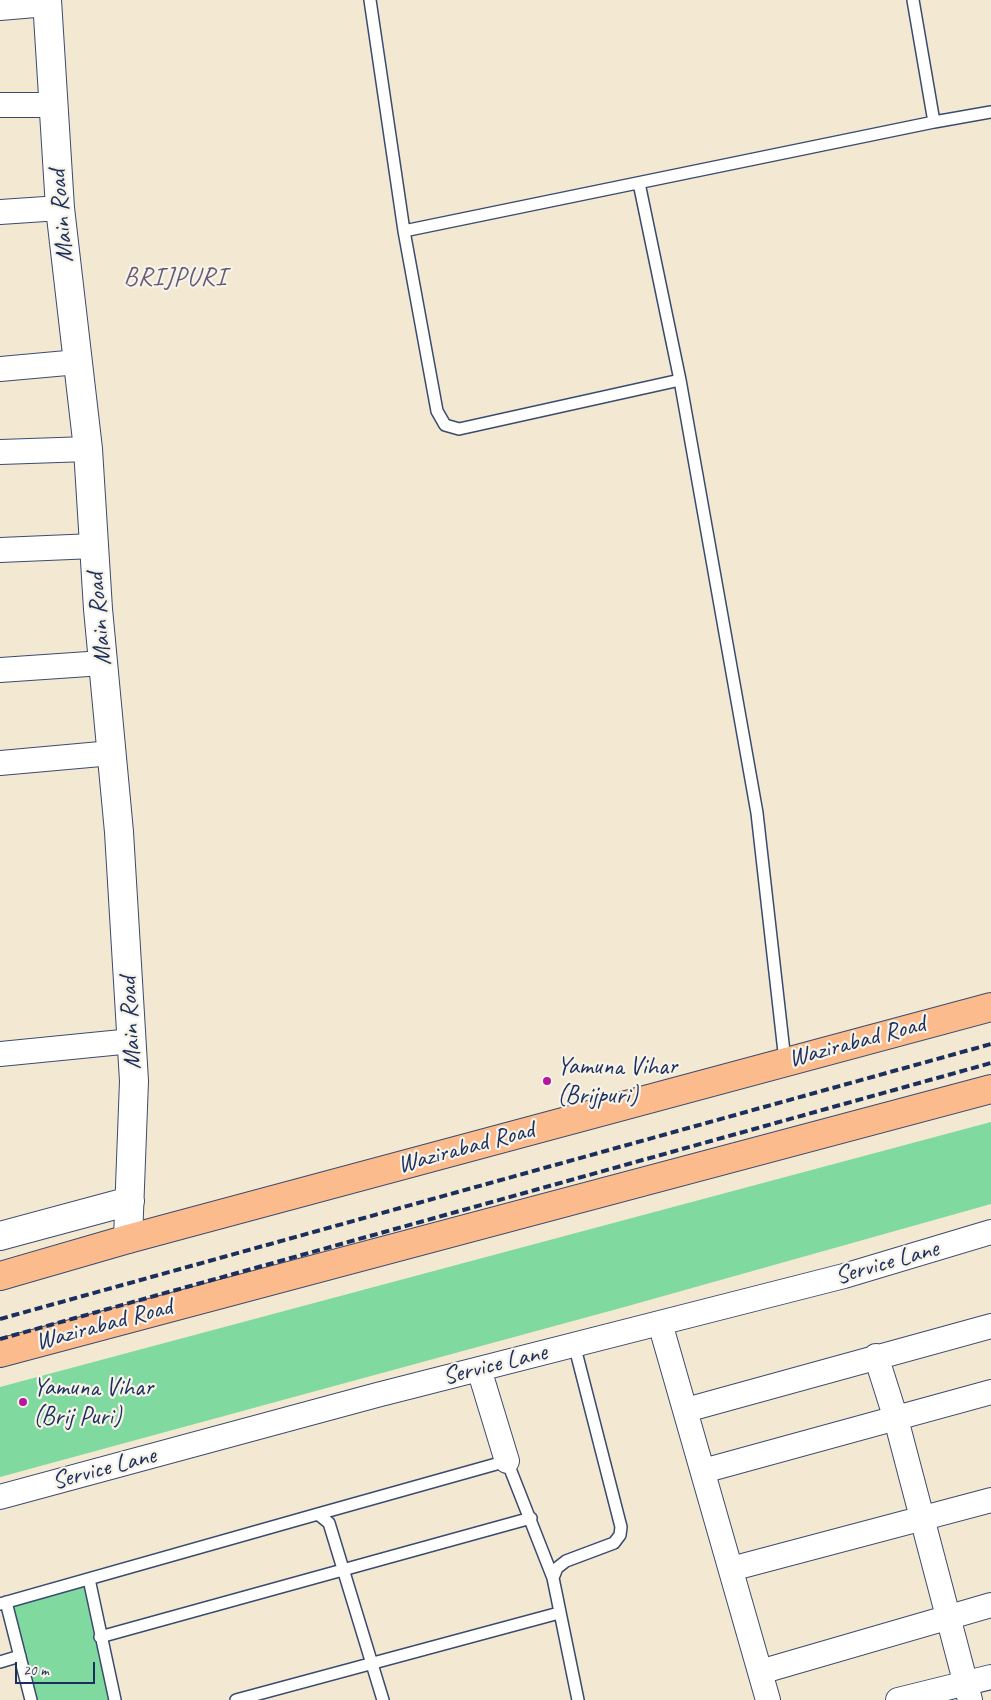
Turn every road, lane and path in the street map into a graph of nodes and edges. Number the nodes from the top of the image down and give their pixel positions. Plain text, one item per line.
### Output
1 (370, 0) edge
2 (913, 0) edge
3 (47, 2) edge
4 (0, 8) edge
5 (53, 104) junction
6 (0, 105) edge
7 (991, 112) edge
8 (934, 122) junction
9 (639, 183) junction
10 (60, 208) junction
11 (0, 212) edge
12 (404, 231) junction
13 (78, 362) junction
14 (0, 369) edge
15 (680, 380) junction
16 (88, 449) junction
17 (0, 452) edge
18 (94, 546) junction
19 (0, 550) edge
20 (103, 663) junction
21 (0, 670) edge
22 (112, 753) junction
23 (0, 764) edge
24 (991, 1007) edge
25 (132, 1041) junction
26 (0, 1054) edge
27 (785, 1061) junction
28 (991, 1089) edge
29 (130, 1201) junction
30 (991, 1232) edge
31 (0, 1236) edge
32 (128, 1239) junction
33 (0, 1276) edge
34 (660, 1323) junction
35 (991, 1326) edge
36 (574, 1344) junction
37 (0, 1353) edge
38 (876, 1356) junction
39 (479, 1369) junction
40 (991, 1392) edge
41 (686, 1410) junction
42 (896, 1420) junction
43 (508, 1461) junction
44 (703, 1471) junction
45 (0, 1498) edge
46 (991, 1500) edge
47 (318, 1514) junction
48 (531, 1518) junction
49 (922, 1518) junction
50 (344, 1569) junction
51 (731, 1569) junction
52 (89, 1578) junction
53 (553, 1578) junction
54 (3, 1603) edge
55 (991, 1605) edge
56 (559, 1613) junction
57 (947, 1617) junction
58 (100, 1637) junction
59 (20, 1656) junction
60 (0, 1662) edge
61 (372, 1664) junction
62 (760, 1672) junction
63 (991, 1677) edge
64 (967, 1691) edge
65 (31, 1700) edge
66 (115, 1700) edge
67 (236, 1700) edge
68 (383, 1700) edge
69 (578, 1700) edge
70 (768, 1700) edge
71 (898, 1700) edge

1 - 12 lane
2 - 8 lane
3 - 4 street
3 - 5 street, Main Road
5 - 6 street
5 - 10 street, Main Road
7 - 8 lane
8 - 9 lane
9 - 12 lane
9 - 15 lane
10 - 11 street
10 - 13 street, Main Road
12 - 15 lane
13 - 14 street
13 - 16 street, Main Road
15 - 27 lane
16 - 17 street
16 - 18 street, Main Road
18 - 19 street
18 - 20 street, Main Road
20 - 21 street
20 - 22 street, Main Road
22 - 23 street
22 - 25 street, Main Road
24 - 27 highway, Wazirabad Road
25 - 26 street
25 - 29 street, Main Road
27 - 32 highway, Wazirabad Road
28 - 37 highway, Wazirabad Road
29 - 31 street
29 - 32 street, Main Road
30 - 34 street, Service Lane
32 - 33 highway, Wazirabad Road
34 - 36 street, Service Lane
34 - 41 street
35 - 38 street
36 - 39 street, Service Lane
36 - 53 lane
38 - 41 street
38 - 42 street
39 - 43 street
39 - 45 street, Service Lane
40 - 42 street
41 - 44 street
42 - 44 street
42 - 49 street
43 - 47 lane
43 - 48 lane
44 - 51 street
46 - 49 street
47 - 50 lane
47 - 52 lane
48 - 50 lane
48 - 53 lane
49 - 51 street
49 - 57 street
50 - 58 lane
50 - 61 lane
51 - 62 street
52 - 54 lane
52 - 58 lane
53 - 56 lane
54 - 59 lane
55 - 57 street
56 - 61 lane
56 - 69 lane
57 - 62 street
57 - 64 street
58 - 66 lane
59 - 60 lane
59 - 65 lane
61 - 67 lane
61 - 68 lane
62 - 70 street
63 - 64 street
64 - 71 street

